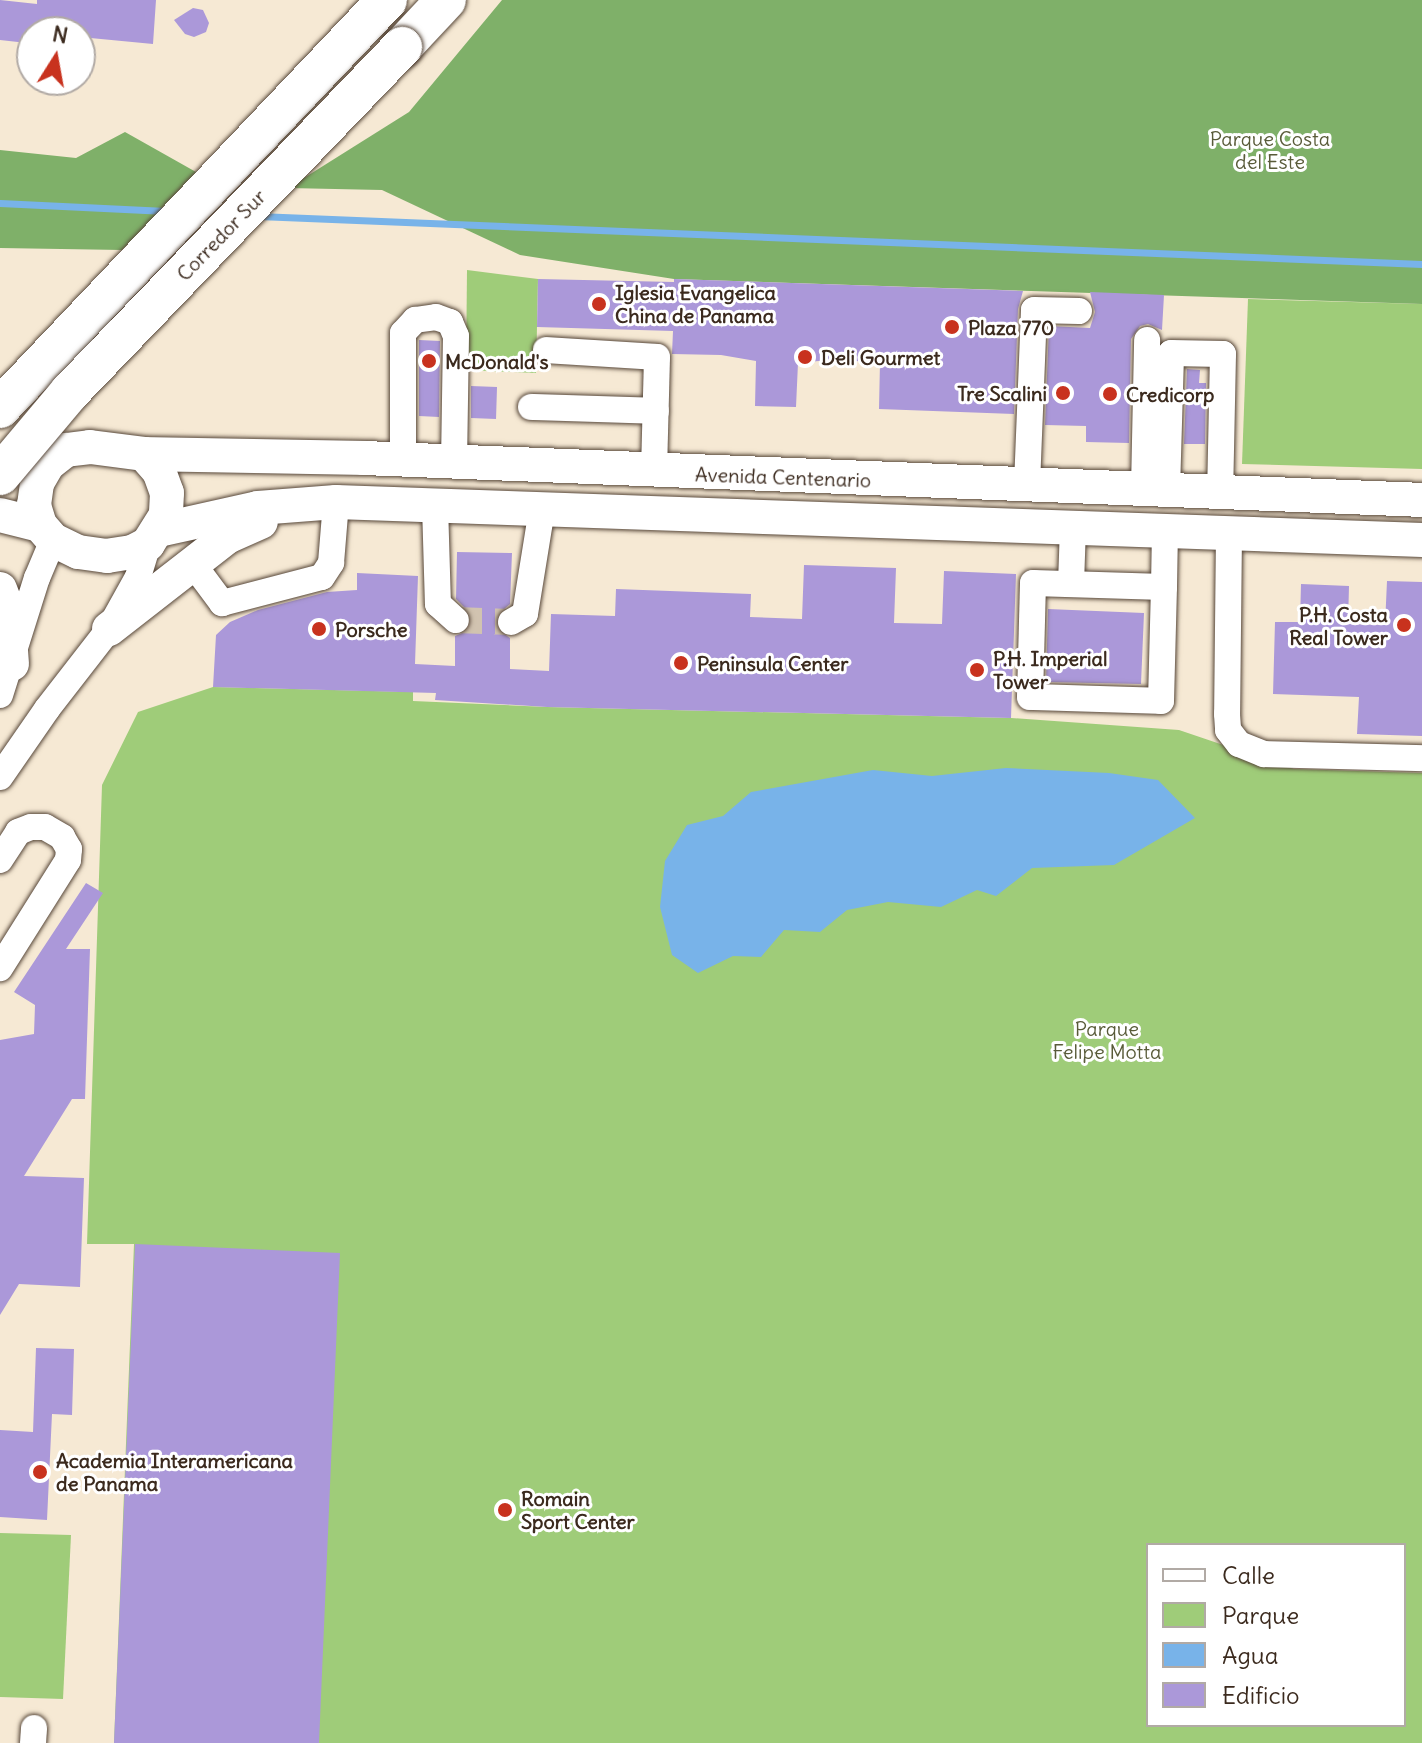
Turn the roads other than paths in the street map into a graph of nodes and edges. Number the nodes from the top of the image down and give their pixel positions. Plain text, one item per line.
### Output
1 (446, 0) edge
2 (377, 10) edge
3 (1079, 311) dead end
4 (1147, 340) dead end
5 (546, 350) dead end
6 (531, 407) dead end
7 (0, 408) edge
8 (656, 411) junction
9 (0, 448) edge
10 (66, 450) junction
11 (144, 454) junction
12 (403, 460) junction
13 (454, 462) junction
14 (490, 464) junction
15 (659, 472) junction
16 (0, 475) edge
17 (1027, 485) junction
18 (1155, 490) junction
19 (1226, 492) junction
20 (1422, 500) edge
21 (326, 502) junction
22 (435, 505) junction
23 (488, 507) junction
24 (542, 509) junction
25 (662, 513) junction
26 (0, 515) edge
27 (1073, 528) junction
28 (1165, 531) junction
29 (46, 533) junction
30 (1229, 533) junction
31 (154, 537) junction
32 (1422, 540) edge
33 (193, 564) junction
34 (1071, 584) junction
35 (1164, 587) junction
36 (0, 589) edge
37 (456, 620) dead end
38 (511, 622) dead end
39 (109, 629) junction
40 (6, 680) edge
41 (1422, 758) edge
42 (0, 777) edge
43 (0, 860) edge
44 (0, 968) edge

1 - 16 highway, Corredor Sur, bridge
2 - 7 highway, Corredor Sur
3 - 17 street
4 - 18 street
5 - 8 street
6 - 8 street
8 - 15 street
9 - 10 main road
10 - 11 main road
10 - 29 main road
11 - 12 main road, Avenida Centenario
11 - 31 main road
12 - 13 main road, Avenida Centenario
12 - 13 street
13 - 14 main road, Avenida Centenario
14 - 15 main road, Avenida Centenario
14 - 23 main road
15 - 17 main road, Avenida Centenario
15 - 25 main road
17 - 18 main road, Avenida Centenario
18 - 19 main road, Avenida Centenario
18 - 19 street
19 - 20 main road, Avenida Centenario
19 - 30 main road
21 - 22 main road, Avenida Centenario
21 - 31 main road, Avenida Centenario
21 - 33 main road
21 - 33 street
22 - 23 main road, Avenida Centenario
22 - 37 street
23 - 24 main road, Avenida Centenario
24 - 25 main road, Avenida Centenario
24 - 38 street
25 - 27 main road, Avenida Centenario
26 - 29 main road
27 - 28 main road, Avenida Centenario
27 - 34 street
28 - 30 main road, Avenida Centenario
28 - 35 street
29 - 31 main road
29 - 40 street
30 - 32 main road, Avenida Centenario
30 - 41 street
31 - 39 street
33 - 39 main road
34 - 35 street
34 - 35 street
36 - 40 main road
39 - 42 street
43 - 44 street

